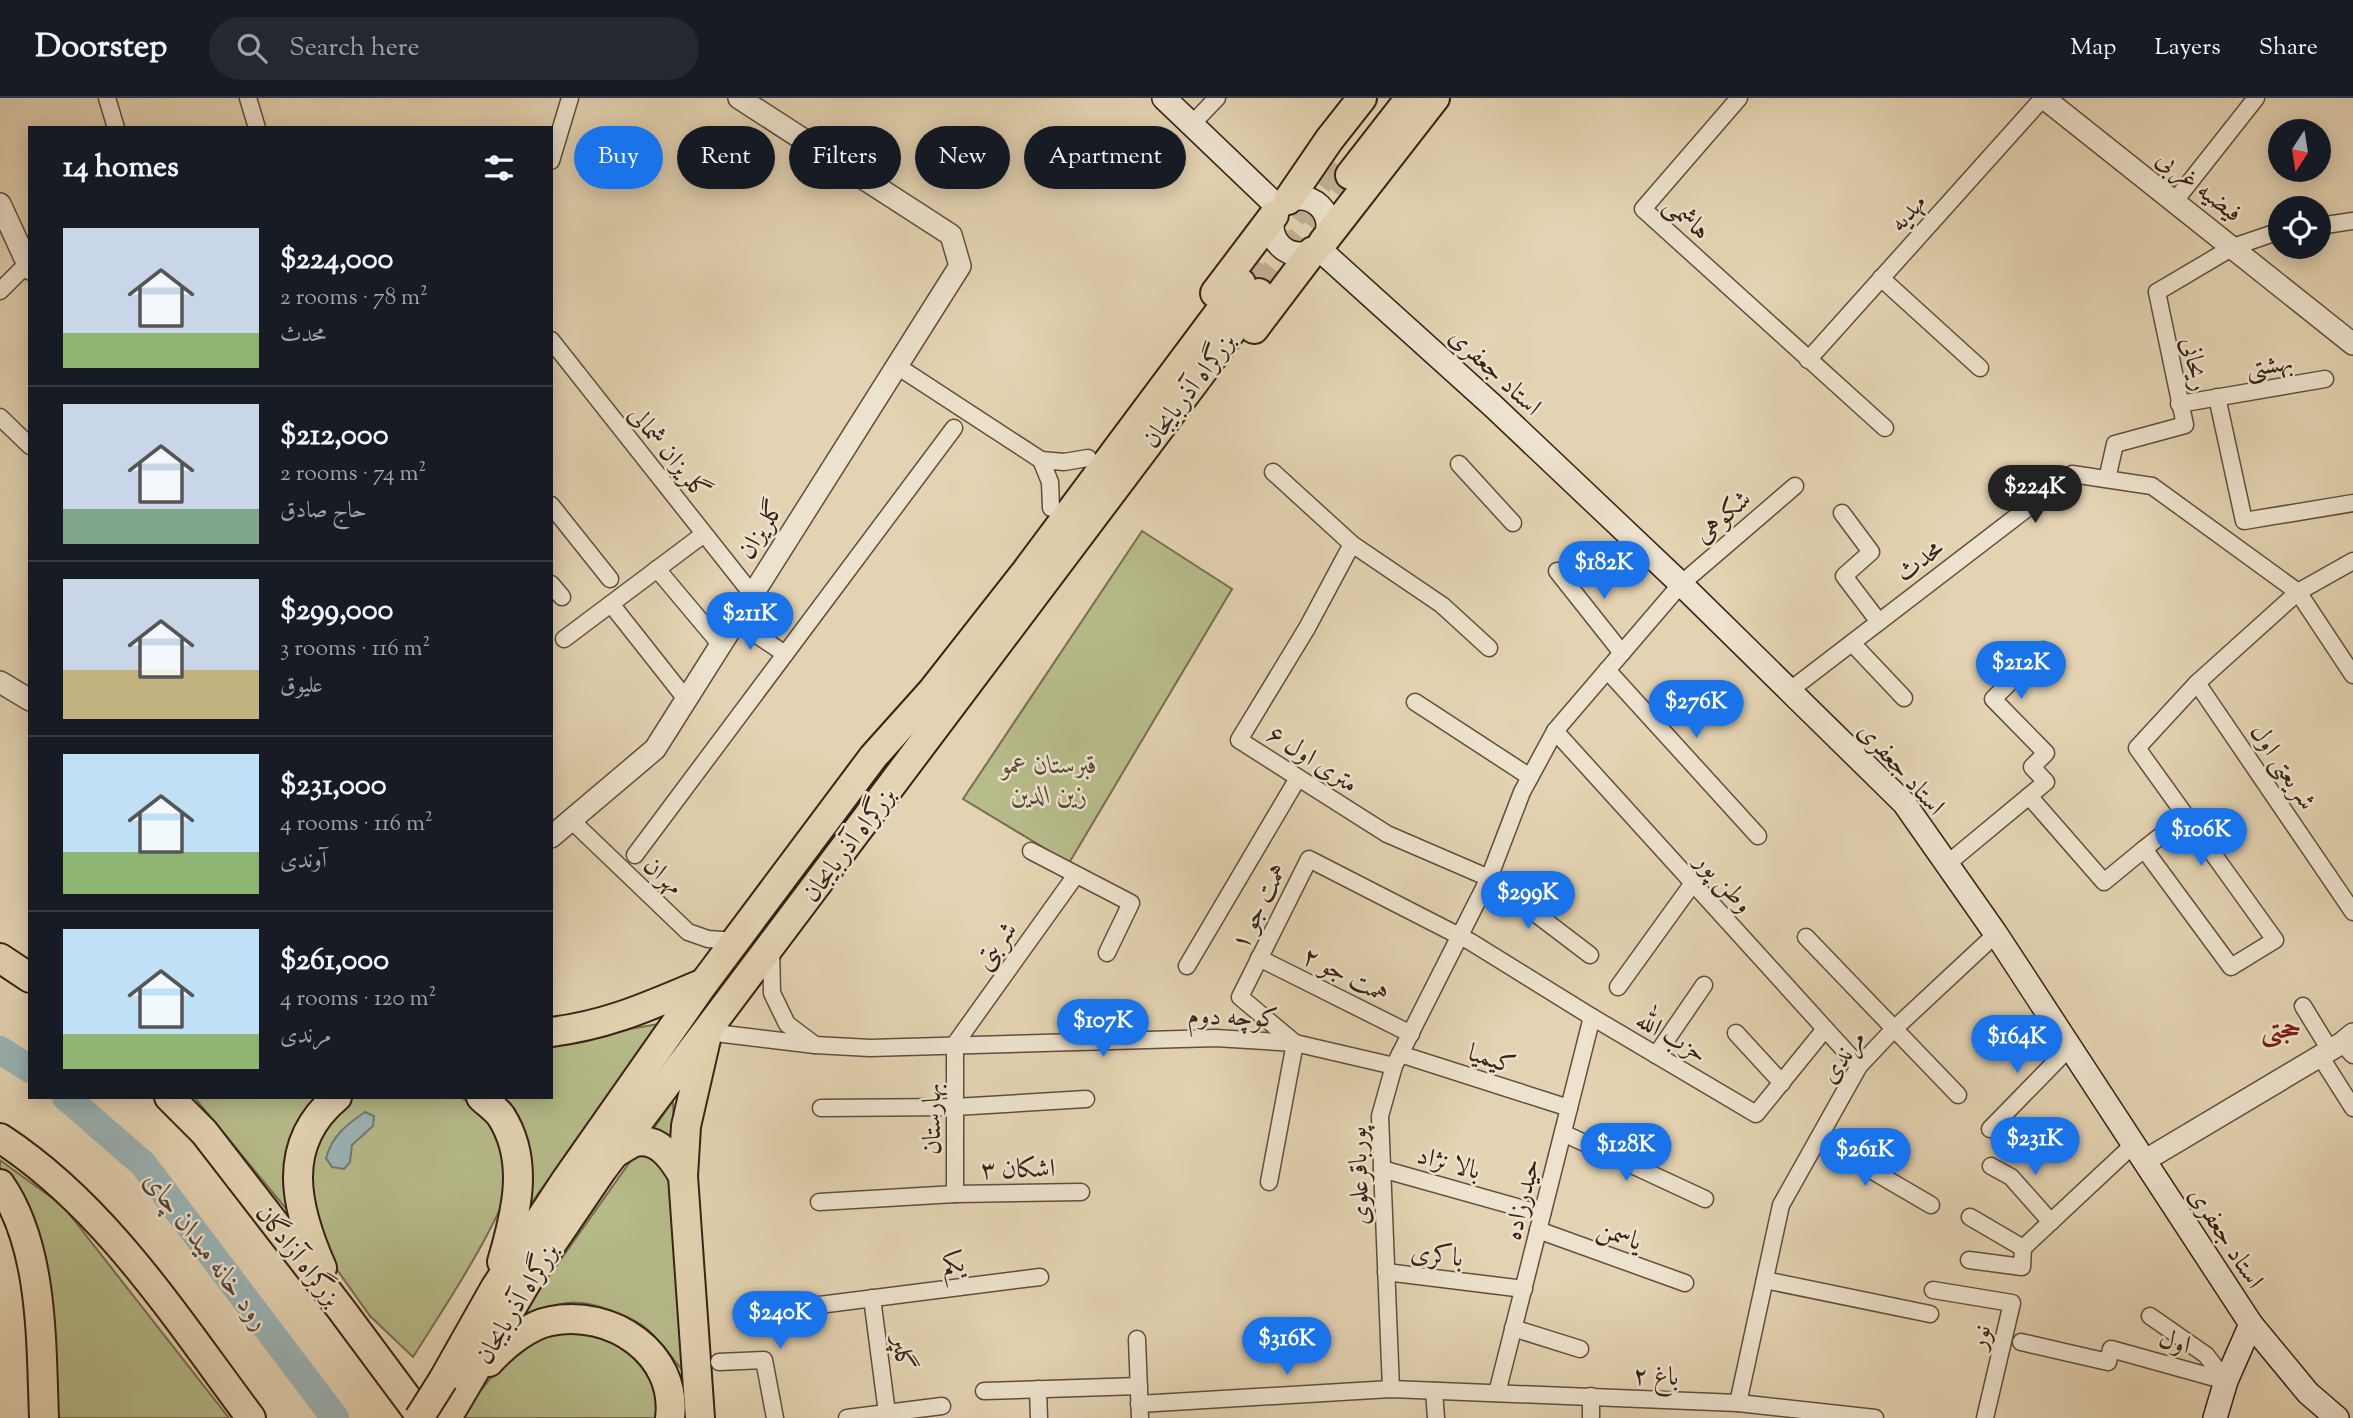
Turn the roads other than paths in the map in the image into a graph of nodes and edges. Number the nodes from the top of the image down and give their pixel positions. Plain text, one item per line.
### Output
1 (107, 98) edge
2 (248, 98) edge
3 (570, 98) edge
4 (739, 98) edge
5 (1164, 98) edge
6 (1217, 98) edge
7 (1362, 98) edge
8 (1384, 98) edge
9 (1410, 98) edge
10 (1435, 98) edge
11 (1739, 98) edge
12 (2044, 98) edge
13 (2256, 98) edge
14 (1192, 124) junction
15 (115, 126) edge
16 (256, 126) edge
17 (553, 154) edge
18 (1347, 164) junction
19 (2174, 202) junction
20 (0, 204) edge
21 (1280, 207) junction
22 (2353, 221) edge
23 (2331, 224) edge
24 (2268, 235) edge
25 (1318, 247) junction
26 (2233, 247) junction
27 (28, 265) edge
28 (28, 268) edge
29 (1881, 278) junction
30 (1249, 290) junction
31 (0, 291) edge
32 (553, 343) edge
33 (2353, 344) edge
34 (1808, 360) junction
35 (897, 366) junction
36 (1980, 368) dead end
37 (2325, 379) dead end
38 (2217, 397) junction
39 (2179, 404) junction
40 (0, 417) edge
41 (954, 428) dead end
42 (1885, 428) dead end
43 (28, 444) edge
44 (1088, 458) junction
45 (1041, 460) junction
46 (1459, 464) dead end
47 (1273, 472) dead end
48 (2107, 479) junction
49 (1795, 486) dead end
50 (2353, 503) edge
51 (553, 508) edge
52 (1051, 508) junction
53 (1842, 513) dead end
54 (1513, 523) dead end
55 (705, 534) junction
56 (1352, 544) junction
57 (2353, 561) edge
58 (657, 569) junction
59 (1557, 571) dead end
60 (610, 579) dead end
61 (1681, 584) junction
62 (553, 586) edge
63 (2298, 592) junction
64 (752, 594) junction
65 (562, 597) dead end
66 (611, 604) junction
67 (735, 620) junction
68 (1879, 622) junction
69 (564, 639) dead end
70 (1852, 643) junction
71 (720, 644) junction
72 (1489, 648) dead end
73 (2043, 650) dead end
74 (1622, 653) junction
75 (785, 654) junction
76 (1607, 670) junction
77 (2353, 675) edge
78 (0, 682) edge
79 (2197, 684) junction
80 (1789, 691) junction
81 (1904, 698) dead end
82 (28, 699) edge
83 (686, 699) junction
84 (1415, 702) dead end
85 (1555, 731) junction
86 (873, 757) junction
87 (1530, 777) junction
88 (1298, 778) junction
89 (2029, 796) junction
90 (2186, 816) junction
91 (571, 820) junction
92 (553, 835) edge
93 (1758, 836) dead end
94 (2144, 849) junction
95 (1031, 851) dead end
96 (635, 855) dead end
97 (1947, 864) junction
98 (1076, 876) junction
99 (1489, 878) junction
100 (1693, 883) junction
101 (2353, 912) edge
102 (1996, 934) junction
103 (1806, 937) dead end
104 (1465, 939) junction
105 (736, 941) junction
106 (771, 947) junction
107 (1107, 953) dead end
108 (1590, 956) dead end
109 (0, 958) edge
110 (1259, 958) junction
111 (1187, 966) dead end
112 (28, 977) edge
113 (704, 983) junction
114 (1704, 985) dead end
115 (1618, 987) dead end
116 (2302, 1006) dead end
117 (1591, 1017) junction
118 (1825, 1029) junction
119 (1893, 1030) junction
120 (553, 1032) edge
121 (708, 1032) junction
122 (1736, 1033) dead end
123 (1411, 1034) junction
124 (955, 1044) junction
125 (1295, 1044) junction
126 (815, 1045) junction
127 (2070, 1047) junction
128 (2340, 1048) edge
129 (1657, 1055) junction
130 (1397, 1060) junction
131 (1859, 1066) junction
132 (1782, 1083) junction
133 (1958, 1095) dead end
134 (171, 1099) edge
135 (335, 1099) edge
136 (483, 1099) edge
137 (1086, 1099) dead end
138 (955, 1107) junction
139 (821, 1108) dead end
140 (1569, 1108) junction
141 (2353, 1108) edge
142 (1990, 1129) dead end
143 (1563, 1133) junction
144 (0, 1138) edge
145 (1818, 1139) junction
146 (615, 1153) junction
147 (2139, 1153) junction
148 (1991, 1166) dead end
149 (1382, 1169) junction
150 (683, 1176) junction
151 (1269, 1182) dead end
152 (0, 1184) edge
153 (1081, 1192) dead end
154 (956, 1194) junction
155 (1705, 1199) dead end
156 (819, 1202) dead end
157 (1931, 1205) dead end
158 (1542, 1213) junction
159 (1970, 1217) dead end
160 (2051, 1222) junction
161 (1538, 1230) junction
162 (2023, 1248) junction
163 (1969, 1260) dead end
164 (1386, 1272) junction
165 (1040, 1277) dead end
166 (1765, 1280) junction
167 (1685, 1283) dead end
168 (495, 1288) junction
169 (1524, 1289) junction
170 (1933, 1290) dead end
171 (873, 1298) junction
172 (341, 1309) junction
173 (772, 1311) dead end
174 (1930, 1314) dead end
175 (2150, 1316) dead end
176 (2251, 1324) junction
177 (1513, 1328) junction
178 (1137, 1339) dead end
179 (2021, 1342) dead end
180 (1580, 1349) dead end
181 (719, 1362) dead end
182 (2226, 1381) junction
183 (1139, 1386) junction
184 (1038, 1389) junction
185 (1391, 1390) junction
186 (984, 1391) dead end
187 (1434, 1391) junction
188 (1497, 1393) junction
189 (1591, 1396) junction
190 (1738, 1403) junction
191 (942, 1406) dead end
192 (1140, 1411) edge
193 (451, 1412) edge
194 (887, 1413) junction
195 (1778, 1413) edge
196 (44, 1418) edge
197 (251, 1418) edge
198 (420, 1418) edge
199 (670, 1418) edge
200 (700, 1418) edge
201 (775, 1418) edge
202 (847, 1418) edge
203 (1038, 1418) edge
204 (1436, 1418) edge
205 (1591, 1418) edge
206 (1867, 1418) edge
207 (1985, 1418) edge
208 (2215, 1418) edge
209 (2337, 1418) edge

1 - 15 street
2 - 16 street
3 - 17 street
4 - 35 street, گلریزان
5 - 14 main road
6 - 14 street
7 - 18 highway
8 - 18 highway
9 - 18 highway
10 - 18 highway
11 - 34 street, هاشمی
12 - 19 street, فیضیه غربی
12 - 29 street, مهدیه
13 - 19 street
14 - 21 main road
18 - 21 highway
18 - 25 highway
19 - 26 street, فیضیه غربی
20 - 27 street
21 - 25 main road
21 - 25 main road
21 - 30 highway
22 - 23 street
24 - 26 street
25 - 30 highway
25 - 61 main road, استاد جعفری
26 - 33 street, فیضیه غربی
26 - 39 street, ریحانی
28 - 31 street
29 - 34 street, مهدیه
29 - 36 street
30 - 44 highway
30 - 86 highway, بزرگراه آذربایجان
30 - 106 highway, بزرگراه آذربایجان
32 - 55 street, گلریزان شمالی
34 - 42 street
35 - 45 street
35 - 64 street, گلریزان
37 - 38 street, بهشتی
38 - 39 street, بهشتی
38 - 50 street
39 - 48 street, ریحانی
40 - 43 street
41 - 75 street
44 - 45 street
44 - 52 highway
45 - 52 street
46 - 54 street
47 - 56 street
48 - 63 street, محدث
48 - 68 street, محدث
49 - 61 street, شکوهی
51 - 60 street
52 - 86 highway
53 - 68 street
55 - 58 street
55 - 64 street, گلریزان شمالی
56 - 72 street
56 - 88 street, ۶ متری اول
57 - 63 street
58 - 66 street
58 - 71 street
59 - 74 street
61 - 74 street, شکوهی
61 - 80 main road, استاد جعفری
62 - 65 street
63 - 77 street
63 - 79 street
64 - 67 street, گلریزان
66 - 69 street
66 - 83 street
67 - 71 street, گلریزان
67 - 75 street
68 - 70 street, محدث
70 - 80 street, محدث
70 - 81 street
71 - 83 street, گلریزان
73 - 89 street
74 - 76 street, شکوهی
75 - 96 street
76 - 85 street, شکوهی
76 - 93 street
78 - 82 street
79 - 90 street
79 - 101 street, شریعتی اول
80 - 97 main road, استاد جعفری
83 - 91 street, گلریزان
84 - 87 street
85 - 87 street, پورباقرعلوی
85 - 100 street, وطن پور
86 - 105 highway, بزرگراه آذربایجان
87 - 99 street, پورباقرعلوی
88 - 99 street, ۶ متری اول
88 - 111 street
89 - 94 street
89 - 97 street
90 - 94 street
90 - 94 street
91 - 92 street, گلریزان
91 - 105 street, مهران
95 - 98 street
97 - 102 main road, استاد جعفری
98 - 107 street
98 - 124 street, شربتی
99 - 104 street, پورباقرعلوی
99 - 108 street, ۶ متری اول
100 - 115 street
100 - 118 street, وطن پور
102 - 119 street, مرندی
102 - 127 main road, استاد جعفری
103 - 119 street
104 - 110 street, همت جو ۱
104 - 117 street, حزب الله
104 - 123 street, پورباقرعلوی
105 - 113 highway, بزرگراه آذربایجان
106 - 121 highway, بزرگراه آذربایجان
106 - 126 street
109 - 112 highway
110 - 123 street, همت جو ۲
110 - 125 street, همت جو ۱
113 - 120 highway
113 - 168 highway, بزرگراه آذربایجان
114 - 129 street
116 - 128 street
117 - 129 street, حزب الله
117 - 140 street, حیدرزاده
118 - 131 street, وطن پور
118 - 132 street, حزب الله
119 - 131 street, مرندی
119 - 133 street
121 - 126 street, کوچه دوم
121 - 146 highway, بزرگراه آذربایجان
121 - 150 highway
122 - 132 street
123 - 130 street, پورباقرعلوی
124 - 125 street, کوچه دوم
124 - 126 street, کوچه دوم
124 - 138 street, بهارستان
125 - 130 street, کوچه دوم
125 - 151 street
127 - 142 street
127 - 147 main road, استاد جعفری
128 - 141 street
128 - 147 street
129 - 132 street, حزب الله
130 - 140 street, کیمیا
130 - 149 street, پورباقرعلوی
131 - 145 street, مرندی
134 - 172 highway, بزرگراه آزادگان
135 - 172 highway
136 - 168 highway
137 - 138 street
138 - 139 street
138 - 154 street, بهارستان
140 - 143 street, حیدرزاده
143 - 155 street
143 - 158 street, حیدرزاده
144 - 197 highway
145 - 157 street
145 - 166 street, مرندی
146 - 150 highway
146 - 193 highway, بزرگراه آذربایجان
147 - 160 street
147 - 176 main road, استاد جعفری
148 - 160 street
149 - 158 street, بالا نژاد
149 - 164 street, پورباقرعلوی
150 - 200 highway
152 - 196 highway
153 - 154 street, اشکان ۳
154 - 156 street, اشکان ۳
158 - 161 street, حیدرزاده
159 - 162 street
160 - 162 street
161 - 167 street, یاسمن
161 - 169 street, حیدرزاده
162 - 163 street
164 - 169 street, باکری
164 - 185 street, پورباقرعلوی
165 - 171 street, یکم
166 - 174 street
166 - 190 street, مرندی
168 - 198 highway, بزرگراه آذربایجان, bridge
169 - 177 street, حیدرزاده
170 - 207 street, نور
171 - 173 street, یکم
171 - 194 street, گلپر
172 - 198 highway, بزرگراه آزادگان
175 - 182 street
176 - 182 main road
176 - 209 main road, استاد جعفری
177 - 180 street
177 - 188 street, حیدرزاده
178 - 183 street
179 - 182 street, اول
181 - 201 street
182 - 208 main road
183 - 184 street
183 - 192 street
184 - 186 street
184 - 203 street
185 - 187 street, باغ ۲
185 - 192 street, باغ ۲
187 - 188 street, باغ ۲
187 - 204 street
188 - 189 street, باغ ۲
189 - 190 street, باغ ۲
189 - 205 street
190 - 195 street, باغ ۲
191 - 194 street
193 - 199 highway
194 - 202 street
195 - 206 street, باغ ۲

